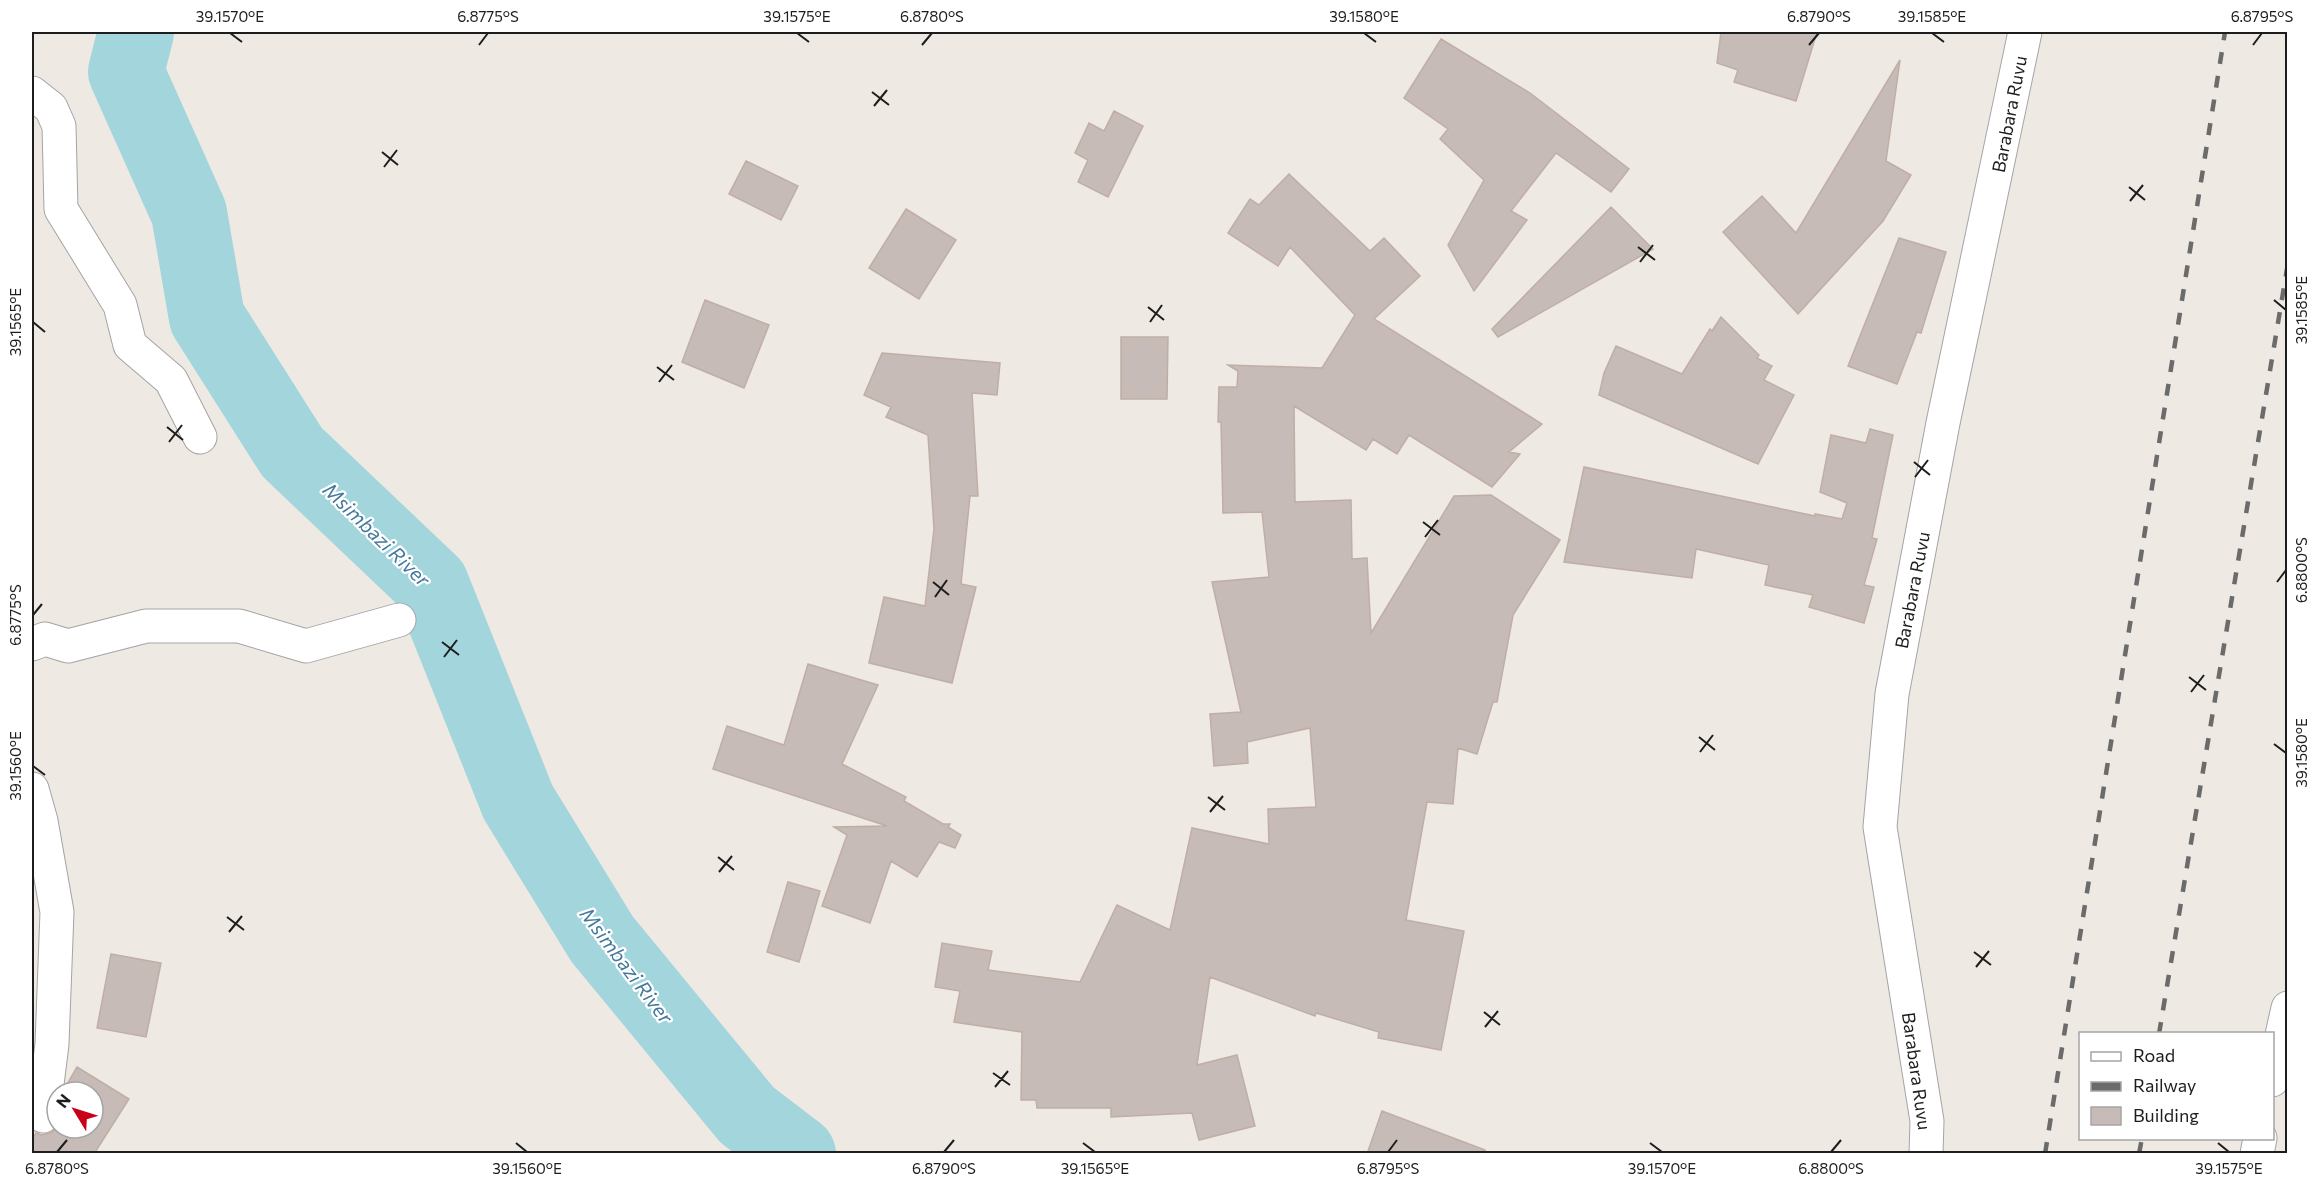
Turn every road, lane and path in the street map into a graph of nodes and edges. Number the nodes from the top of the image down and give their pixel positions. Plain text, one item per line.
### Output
1 (2025, 32) edge
2 (32, 93) edge
3 (200, 437) dead end
4 (399, 620) dead end
5 (32, 644) edge
6 (32, 789) edge
7 (43, 990) edge
8 (2288, 1008) edge
9 (2274, 1071) edge
10 (43, 1116) dead end
11 (1926, 1154) edge

1 - 11 street, Barabara Ruvu
2 - 3 street
4 - 5 street
6 - 7 street
7 - 10 street
8 - 9 street

